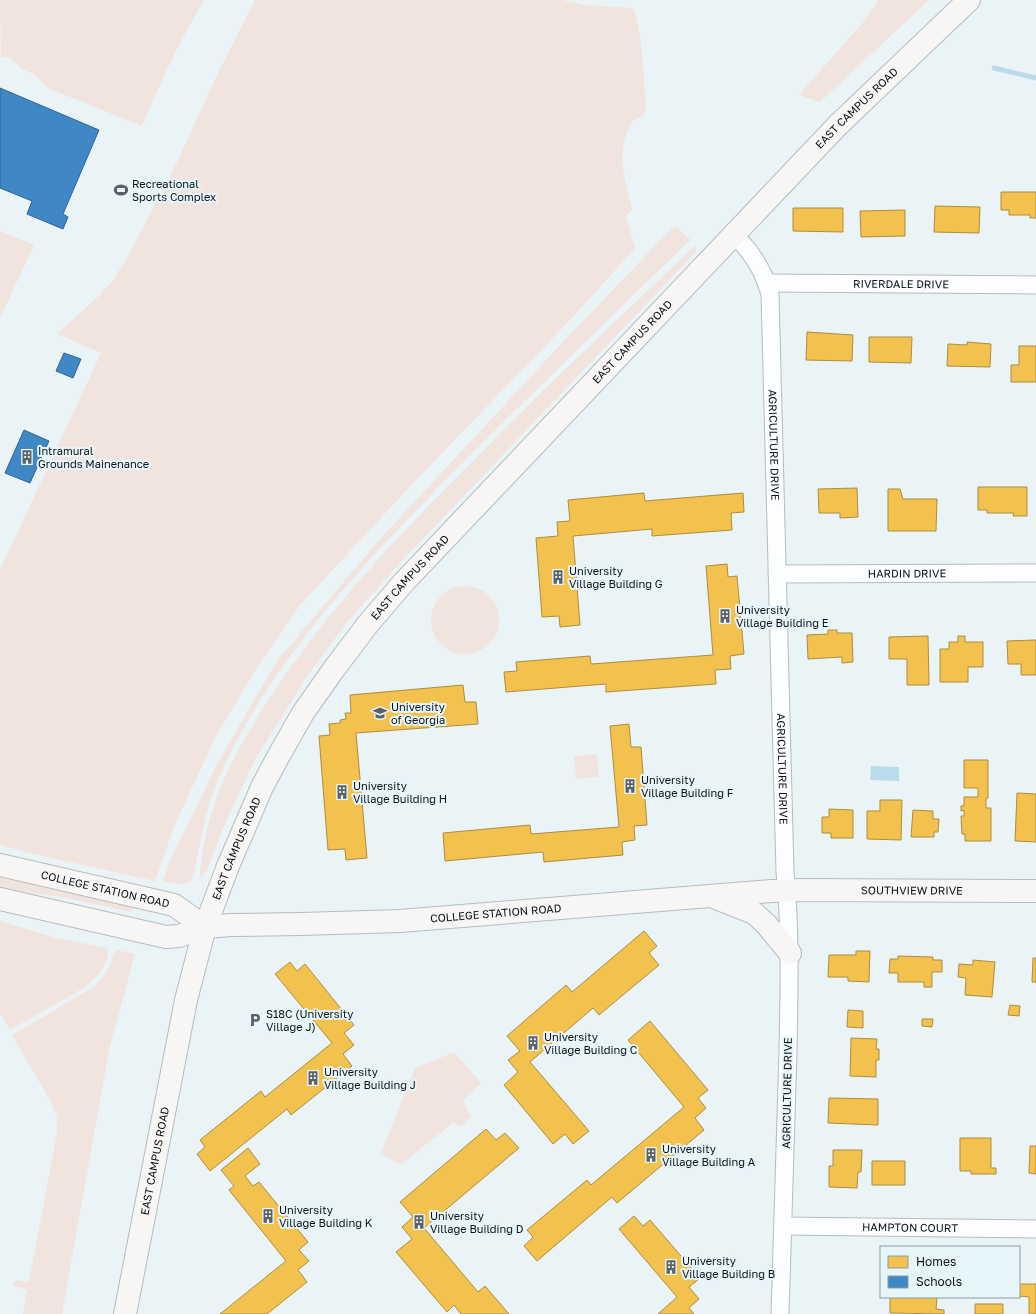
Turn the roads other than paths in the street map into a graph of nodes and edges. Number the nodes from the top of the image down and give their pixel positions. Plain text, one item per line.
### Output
1 (969, 0) edge
2 (734, 235) junction
3 (766, 283) junction
4 (1036, 285) edge
5 (1036, 573) edge
6 (777, 574) junction
7 (0, 865) edge
8 (787, 891) junction
9 (1036, 891) edge
10 (711, 896) junction
11 (0, 899) edge
12 (205, 927) junction
13 (790, 953) junction
14 (783, 1226) junction
15 (1036, 1229) edge
16 (125, 1314) edge
17 (780, 1314) edge

1 - 2 main road, EAST CAMPUS ROAD
2 - 3 street, AGRICULTURE DRIVE
2 - 12 main road, EAST CAMPUS ROAD
3 - 4 street, RIVERDALE DRIVE
3 - 6 street, AGRICULTURE DRIVE
5 - 6 street, HARDIN DRIVE
6 - 8 street, AGRICULTURE DRIVE
7 - 12 main road, COLLEGE STATION ROAD
8 - 9 main road, SOUTHVIEW DRIVE
8 - 10 main road, COLLEGE STATION ROAD
8 - 13 street, AGRICULTURE DRIVE
10 - 12 main road, COLLEGE STATION ROAD
10 - 13 main road
11 - 12 main road, COLLEGE STATION ROAD
12 - 16 main road, EAST CAMPUS ROAD
13 - 14 street, AGRICULTURE DRIVE
14 - 15 street, HAMPTON COURT
14 - 17 street, AGRICULTURE DRIVE

